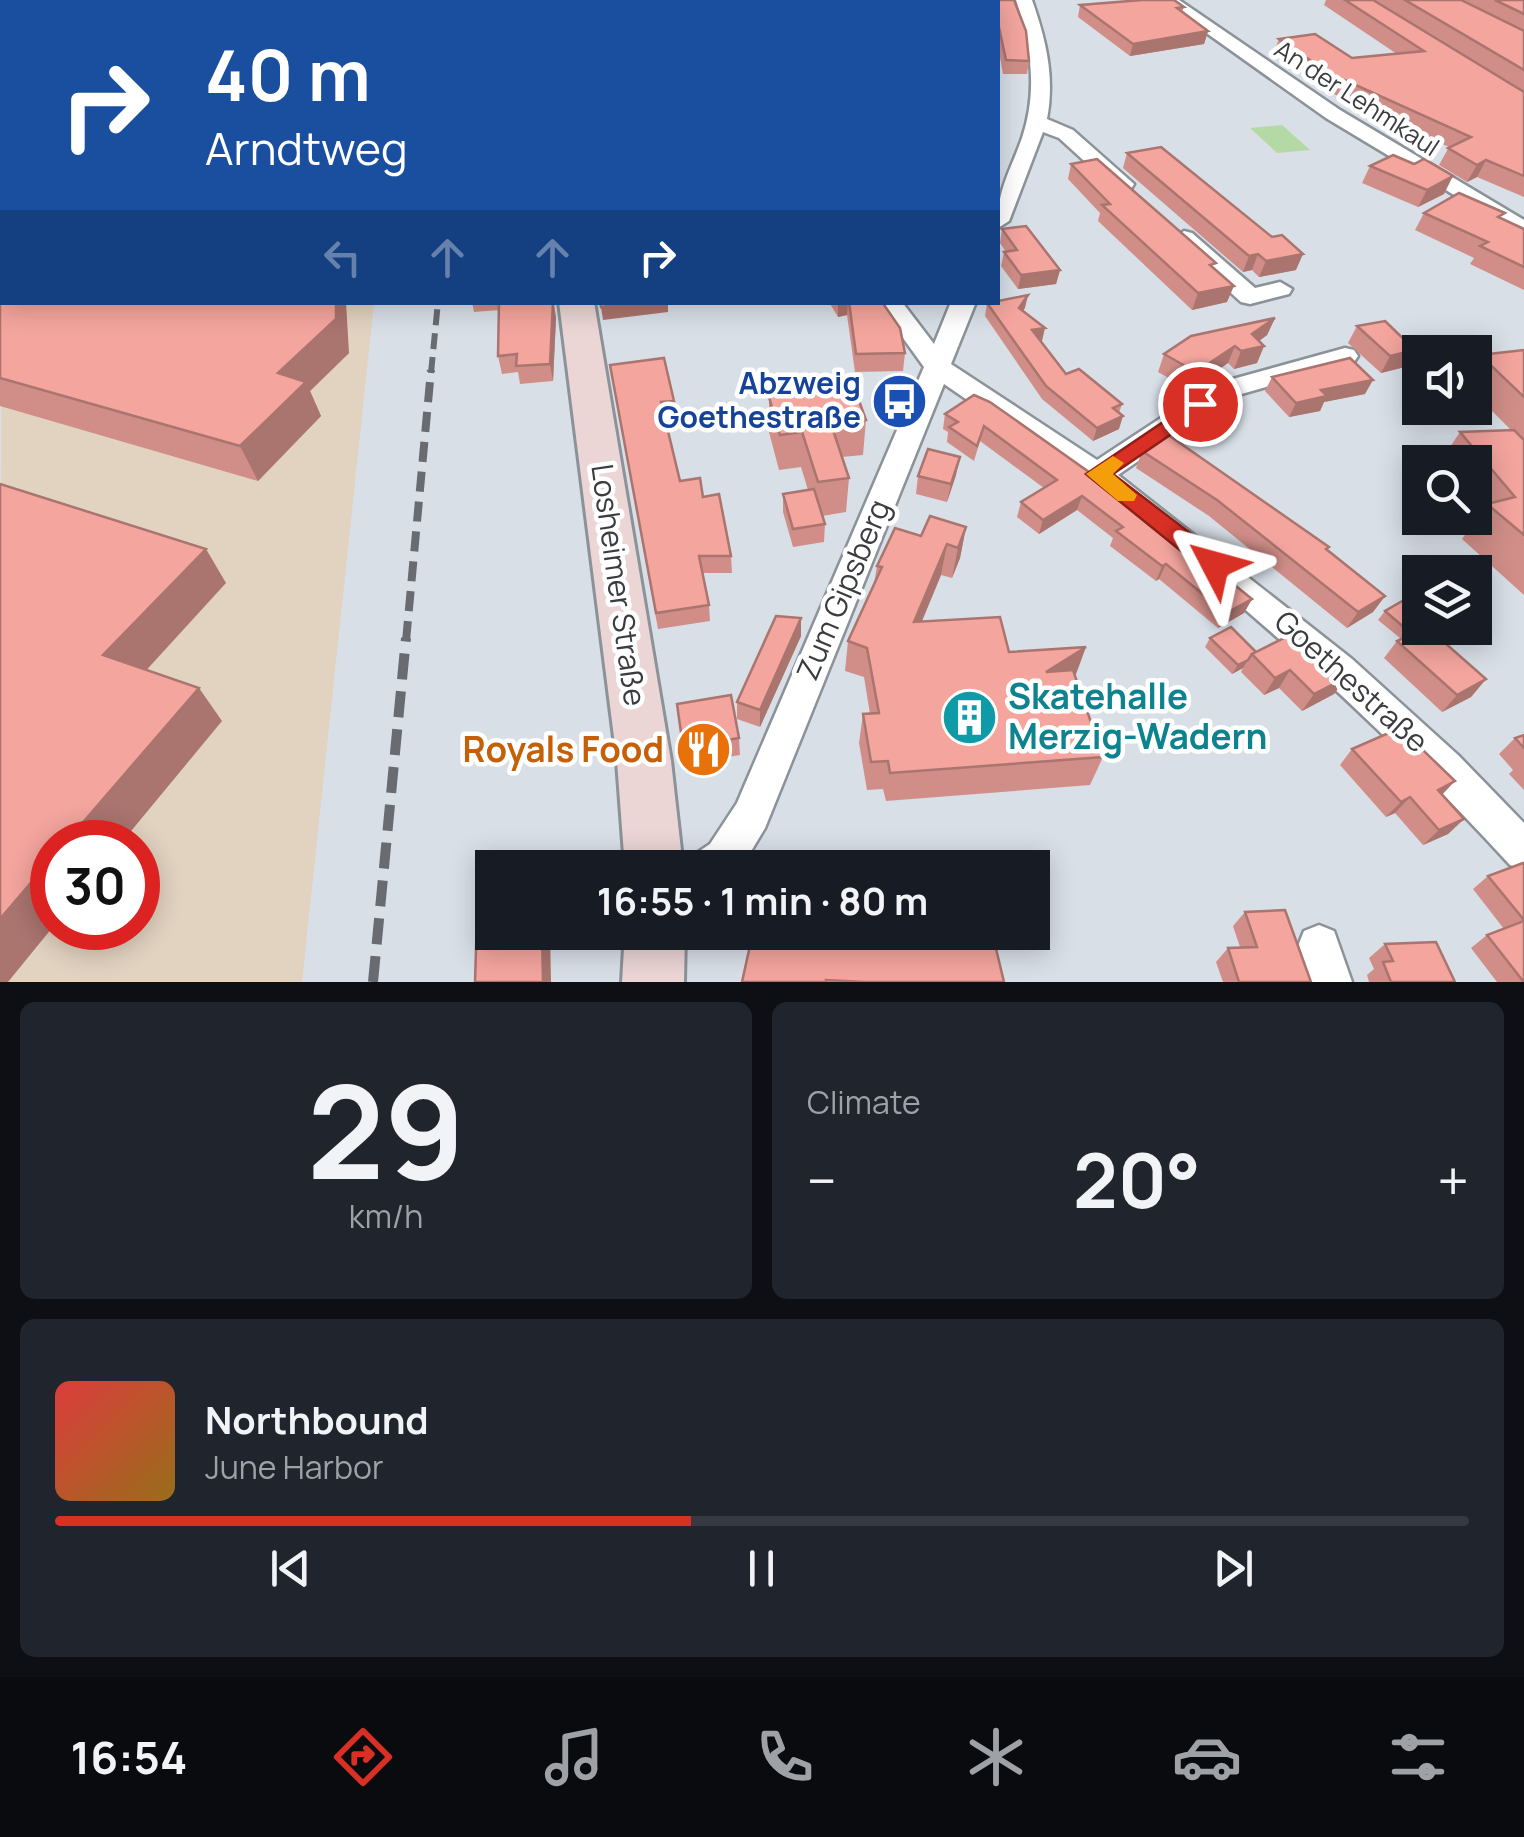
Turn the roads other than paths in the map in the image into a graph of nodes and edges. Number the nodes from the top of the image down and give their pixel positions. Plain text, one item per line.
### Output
1 (1024, 0) edge
2 (1168, 0) edge
3 (1038, 122) junction
4 (1137, 197) edge
5 (1000, 217) edge
6 (1165, 222) edge
7 (1524, 230) edge
8 (1280, 289) dead end
9 (576, 305) edge
10 (892, 305) edge
11 (963, 305) edge
12 (1345, 356) edge
13 (937, 367) junction
14 (1097, 474) junction
15 (652, 850) edge
16 (729, 850) edge
17 (1524, 851) edge
18 (654, 950) edge
19 (652, 982) edge

1 - 3 street
2 - 7 street, An der Lehmkaul
3 - 4 street
3 - 5 street
6 - 8 street
9 - 15 main road, Losheimer Straße
10 - 13 street, Goethestraße
11 - 13 street, Zum Gipsberg
12 - 14 street
13 - 14 street, Goethestraße
13 - 16 street, Zum Gipsberg
14 - 17 street, Goethestraße
18 - 19 main road

